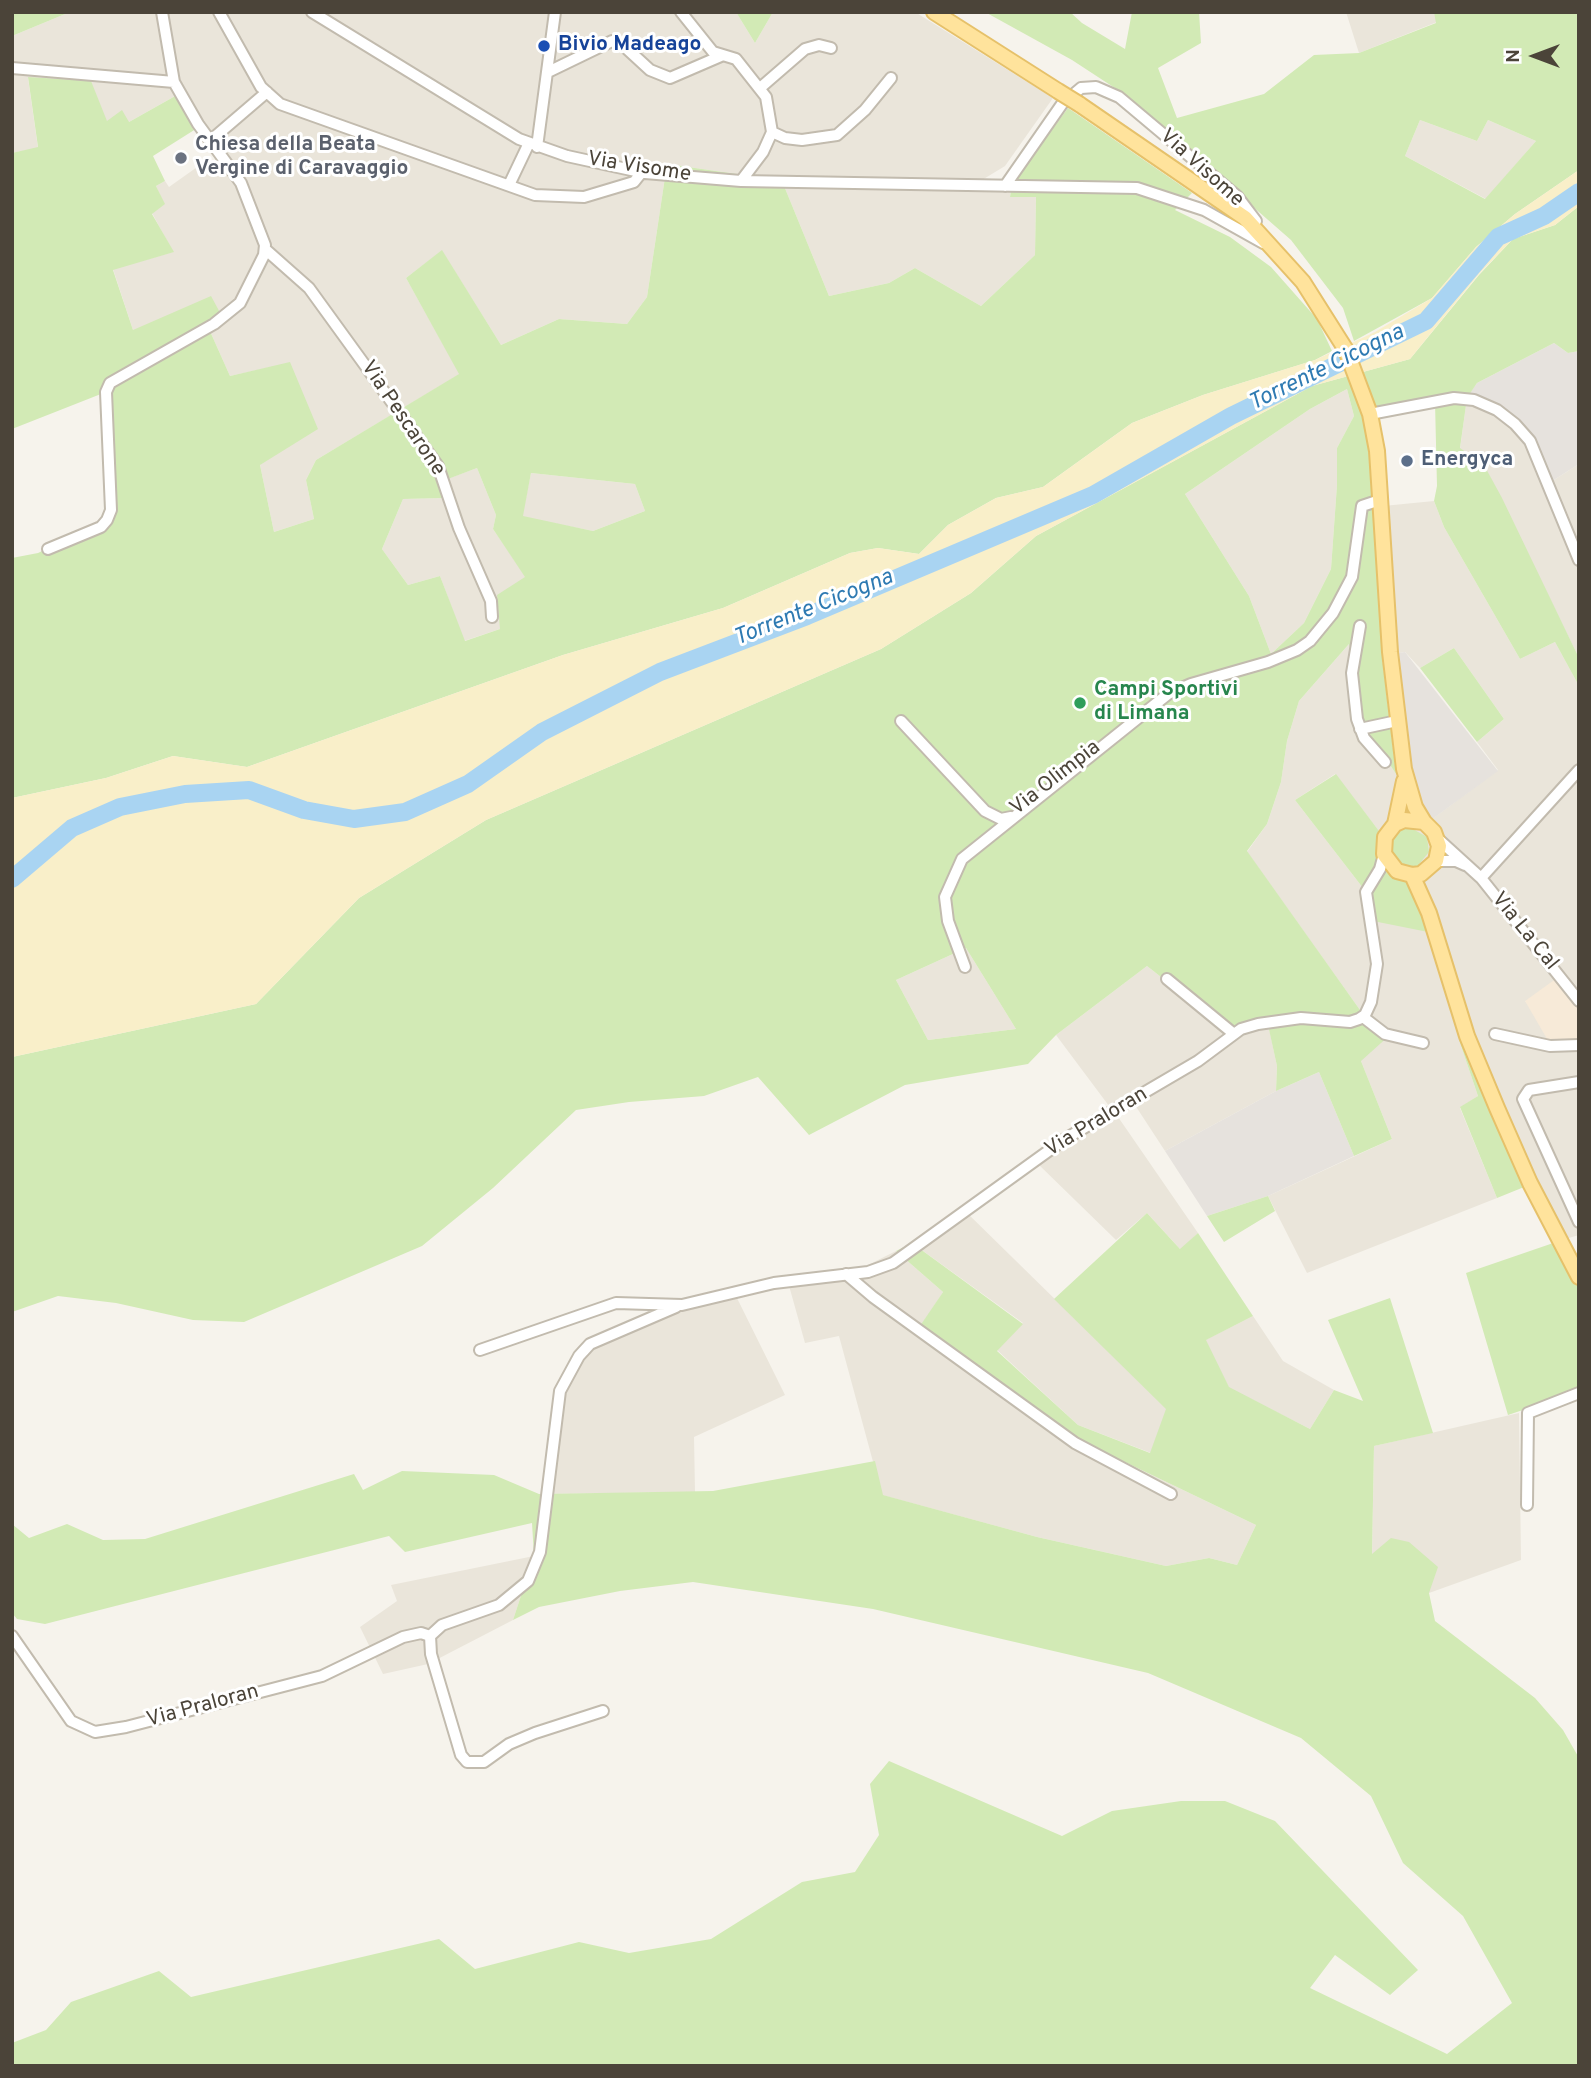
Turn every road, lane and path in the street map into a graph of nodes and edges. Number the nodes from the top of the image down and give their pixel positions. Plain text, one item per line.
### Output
1 (162, 12) edge
2 (219, 12) edge
3 (312, 12) edge
4 (555, 12) edge
5 (681, 12) edge
6 (934, 12) edge
7 (831, 48) dead end
8 (721, 56) junction
9 (12, 68) edge
10 (548, 72) junction
11 (891, 78) dead end
12 (173, 82) junction
13 (760, 88) junction
14 (267, 92) junction
15 (772, 132) junction
16 (213, 143) junction
17 (533, 145) junction
18 (642, 172) junction
19 (741, 181) junction
20 (509, 185) junction
21 (1005, 186) junction
22 (265, 249) junction
23 (1277, 252) junction
24 (1370, 414) junction
25 (1380, 500) junction
26 (48, 549) dead end
27 (1579, 560) edge
28 (492, 617) dead end
29 (1360, 626) dead end
30 (901, 721) dead end
31 (1397, 721) junction
32 (1360, 729) junction
33 (1385, 762) dead end
34 (1404, 769) junction
35 (1579, 770) edge
36 (1011, 817) junction
37 (1423, 822) junction
38 (1395, 824) junction
39 (1437, 838) junction
40 (1384, 854) junction
41 (1432, 865) junction
42 (1467, 866) junction
43 (1396, 872) junction
44 (1412, 876) junction
45 (1481, 878) junction
46 (1370, 882) junction
47 (1429, 913) junction
48 (965, 967) dead end
49 (1167, 979) dead end
50 (1579, 1001) edge
51 (1363, 1017) junction
52 (1234, 1034) junction
53 (1495, 1034) dead end
54 (1423, 1043) dead end
55 (1579, 1045) edge
56 (1579, 1082) edge
57 (1579, 1222) edge
58 (846, 1275) junction
59 (1579, 1277) edge
60 (682, 1305) junction
61 (480, 1350) dead end
62 (1579, 1393) edge
63 (1171, 1494) dead end
64 (1527, 1505) dead end
65 (12, 1636) edge
66 (430, 1636) junction
67 (603, 1711) dead end

1 - 12 street
2 - 14 street
3 - 17 street, Via Visome
4 - 10 street
5 - 8 street
6 - 23 main road, bridge
7 - 13 street
8 - 10 street
8 - 13 street
9 - 12 street
10 - 17 street
11 - 15 street
12 - 16 street, Via Pescarone
13 - 15 street
14 - 16 street
14 - 20 street
15 - 19 street
16 - 22 street, Via Pescarone
17 - 18 street, Via Visome
17 - 20 street
18 - 19 street, Via Visome
18 - 20 street
19 - 21 street, Via Visome
21 - 23 street, Via Visome
21 - 23 street, Via Visome
22 - 26 street
22 - 28 street, Via Pescarone
23 - 24 main road
24 - 25 main road
24 - 27 street
25 - 31 main road
25 - 36 street, Via Olimpia
29 - 32 street
30 - 36 street, Via Olimpia
31 - 32 street
31 - 34 main road
32 - 33 street
34 - 37 main road
34 - 38 main road
35 - 45 street
36 - 48 street
37 - 38 main road
37 - 39 main road
38 - 40 main road
39 - 41 main road
39 - 42 street, Via La Cal
40 - 43 main road
40 - 46 street
41 - 42 street
41 - 44 main road
41 - 47 main road
42 - 45 street, Via La Cal
43 - 44 main road
43 - 46 street
44 - 47 main road
45 - 50 street, Via La Cal
46 - 51 street
47 - 59 main road
49 - 52 street
51 - 52 street, Via Praloran
51 - 54 street
52 - 58 street, Via Praloran
53 - 55 street
56 - 57 street
58 - 60 street, Via Praloran
58 - 63 street
60 - 61 street, Via Praloran
60 - 66 street, Via Praloran
62 - 64 street
65 - 66 street, Via Praloran
66 - 67 street

